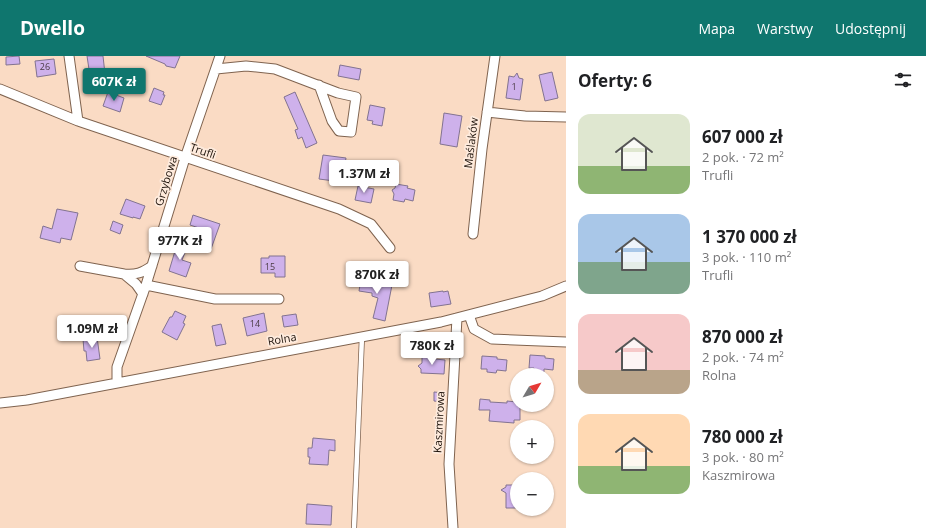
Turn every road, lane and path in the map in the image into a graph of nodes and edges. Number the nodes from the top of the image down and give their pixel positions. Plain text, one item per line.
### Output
1 (69, 56) edge
2 (220, 56) edge
3 (495, 56) edge
4 (216, 69) junction
5 (319, 85) junction
6 (0, 89) edge
7 (487, 112) junction
8 (566, 117) edge
9 (78, 121) junction
10 (185, 158) junction
11 (472, 234) dead end
12 (390, 248) dead end
13 (80, 266) dead end
14 (152, 266) junction
15 (124, 274) junction
16 (566, 286) edge
17 (144, 290) junction
18 (279, 299) dead end
19 (469, 315) junction
20 (457, 318) junction
21 (362, 336) junction
22 (566, 342) edge
23 (117, 382) junction
24 (0, 403) edge
25 (354, 528) edge
26 (453, 528) edge

1 - 9 street
2 - 4 street, Grzybowa
3 - 7 street, Maślaków
4 - 5 street
4 - 10 street, Grzybowa
5 - 5 street
6 - 9 street, Trufli
7 - 8 street
7 - 11 street, Maślaków
9 - 10 street, Trufli
10 - 12 street, Trufli
10 - 14 street, Grzybowa
13 - 15 street
14 - 15 street
14 - 17 street, Grzybowa
15 - 17 street
16 - 19 street, Rolna
17 - 18 street
17 - 23 street, Grzybowa
19 - 20 street, Rolna
19 - 22 street
20 - 21 street, Rolna
20 - 26 street, Kaszmirowa
21 - 23 street, Rolna
21 - 25 lane
23 - 24 street, Rolna

